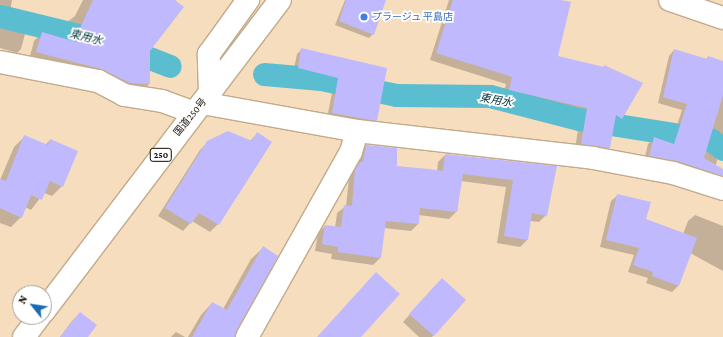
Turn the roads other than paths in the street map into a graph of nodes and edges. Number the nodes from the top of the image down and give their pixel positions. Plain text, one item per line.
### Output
1 (248, 0) edge
2 (280, 0) edge
3 (670, 0) edge
4 (723, 18) edge
5 (0, 62) edge
6 (202, 102) junction
7 (357, 131) junction
8 (723, 189) edge
9 (52, 300) edge
10 (33, 325) edge
11 (24, 337) edge
12 (247, 337) edge

1 - 6 main road
2 - 6 main road, 国道250号 / 250
3 - 4 main road
5 - 6 main road
6 - 7 main road
6 - 9 main road, 国道250号 / 250
7 - 8 main road
7 - 12 main road
10 - 11 main road

